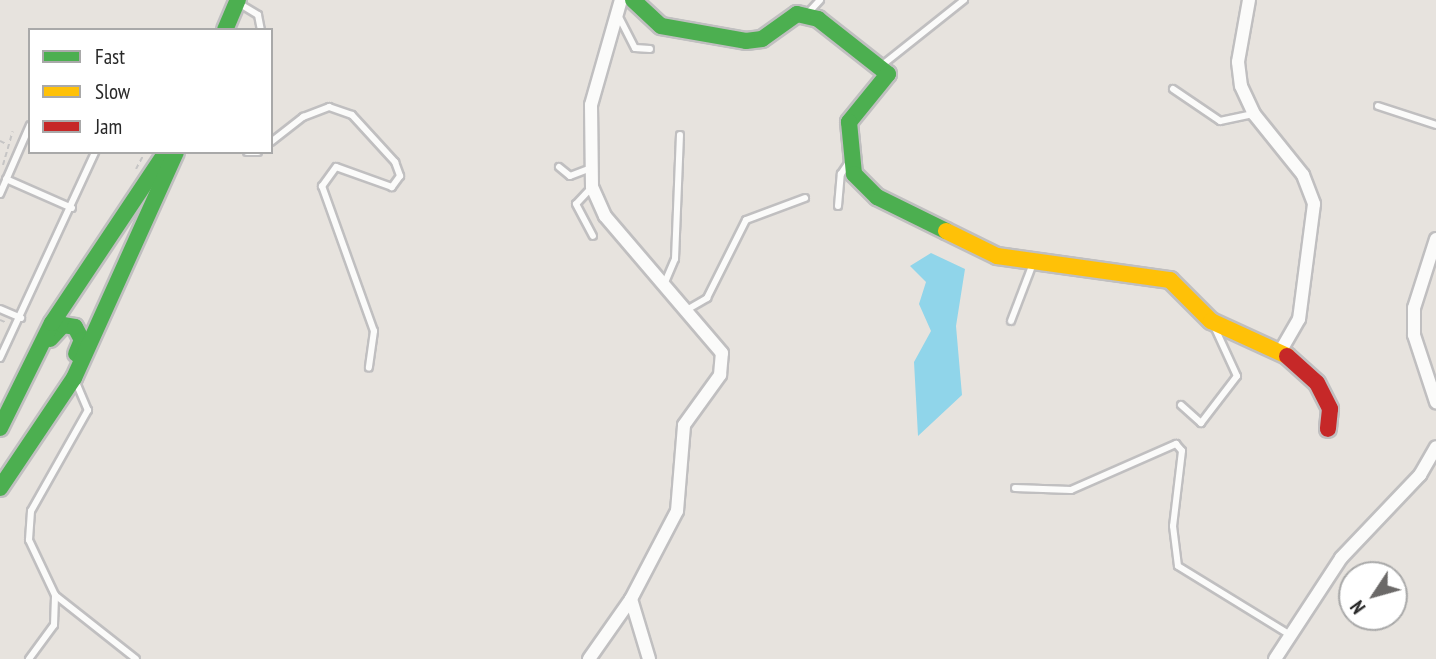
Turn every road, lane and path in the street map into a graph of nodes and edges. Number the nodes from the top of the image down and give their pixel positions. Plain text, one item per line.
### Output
1 (621, 0) edge
2 (633, 0) edge
3 (820, 0) edge
4 (964, 0) edge
5 (1249, 0) edge
6 (238, 1) edge
7 (617, 14) junction
8 (807, 15) junction
9 (226, 28) edge
10 (261, 28) edge
11 (650, 49) dead end
12 (881, 66) junction
13 (1172, 89) dead end
14 (1378, 106) dead end
15 (1254, 114) junction
16 (1436, 125) edge
17 (28, 130) edge
18 (13, 131) dead end
19 (680, 135) dead end
20 (273, 140) edge
21 (0, 141) edge
22 (7, 144) junction
23 (94, 154) edge
24 (165, 154) edge
25 (175, 154) edge
26 (849, 162) junction
27 (559, 167) dead end
28 (588, 169) junction
29 (1, 172) edge
30 (6, 179) junction
31 (592, 187) junction
32 (0, 194) edge
33 (805, 198) dead end
34 (838, 206) dead end
35 (72, 208) junction
36 (593, 236) dead end
37 (1436, 239) edge
38 (1032, 266) junction
39 (666, 280) junction
40 (690, 308) junction
41 (0, 309) edge
42 (22, 318) junction
43 (1012, 321) dead end
44 (1211, 321) junction
45 (1281, 349) junction
46 (0, 358) edge
47 (369, 368) dead end
48 (74, 378) junction
49 (13, 401) junction
50 (1436, 402) edge
51 (1181, 405) dead end
52 (0, 428) edge
53 (1328, 429) dead end
54 (1436, 447) edge
55 (31, 449) junction
56 (0, 488) edge
57 (1015, 488) dead end
58 (55, 595) junction
59 (631, 599) junction
60 (1290, 635) junction
61 (29, 659) edge
62 (135, 659) edge
63 (589, 659) edge
64 (649, 659) edge
65 (1275, 659) edge

1 - 7 street
2 - 8 street
3 - 8 lane
4 - 12 lane
5 - 15 street
6 - 9 street
6 - 10 lane
7 - 11 lane
7 - 28 street
8 - 12 street
12 - 26 street
13 - 15 lane
14 - 16 lane
15 - 45 street
17 - 30 lane
18 - 22 path
19 - 39 lane
20 - 47 lane
21 - 22 path
22 - 29 path
23 - 35 lane
24 - 49 street
25 - 48 street
26 - 34 lane
26 - 38 street
27 - 28 lane
28 - 31 street
30 - 32 lane
30 - 35 lane
31 - 36 lane
31 - 39 street
33 - 40 lane
35 - 42 lane
37 - 50 street
38 - 43 lane
38 - 44 street
39 - 40 street
40 - 59 street
41 - 42 lane
42 - 46 lane
44 - 45 street
44 - 51 lane
45 - 53 street
48 - 55 street
48 - 58 lane
49 - 52 street
49 - 55 street
54 - 60 street
55 - 56 street
57 - 60 lane
58 - 61 lane
58 - 62 lane
59 - 63 street
59 - 64 street
60 - 65 street

